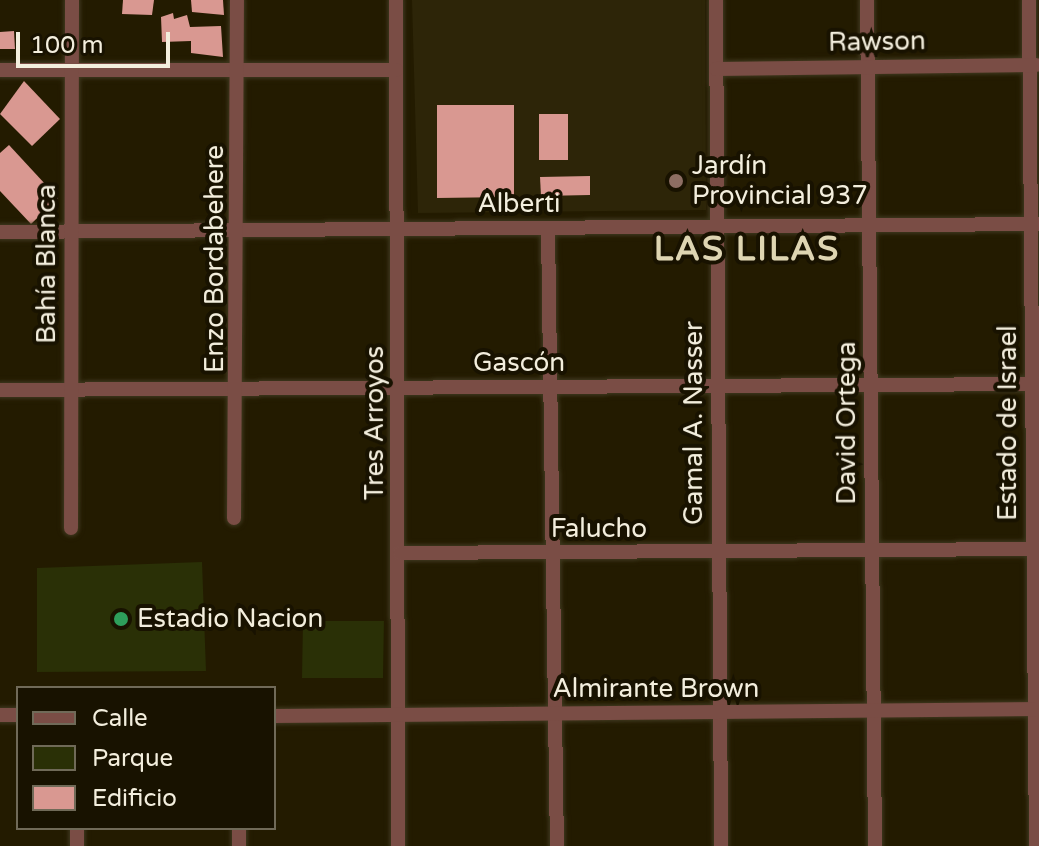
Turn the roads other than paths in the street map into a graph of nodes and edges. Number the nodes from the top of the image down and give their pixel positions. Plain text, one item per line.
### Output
1 (72, 0) edge
2 (237, 0) edge
3 (396, 0) edge
4 (716, 0) edge
5 (867, 0) edge
6 (1029, 0) edge
7 (867, 65) junction
8 (1034, 65) edge
9 (716, 69) junction
10 (0, 70) edge
11 (396, 70) junction
12 (73, 71) junction
13 (237, 71) junction
14 (1035, 224) edge
15 (869, 225) junction
16 (717, 226) junction
17 (548, 228) junction
18 (398, 229) junction
19 (239, 230) junction
20 (70, 231) junction
21 (0, 232) edge
22 (1035, 384) edge
23 (870, 385) junction
24 (718, 386) junction
25 (399, 387) junction
26 (550, 387) junction
27 (0, 390) edge
28 (71, 390) junction
29 (240, 390) junction
30 (234, 518) dead end
31 (71, 528) dead end
32 (1036, 549) edge
33 (872, 551) junction
34 (719, 552) junction
35 (400, 553) junction
36 (552, 554) junction
37 (1036, 709) edge
38 (873, 711) junction
39 (720, 712) junction
40 (553, 714) junction
41 (395, 715) junction
42 (276, 716) edge
43 (398, 846) edge
44 (557, 846) edge
45 (721, 846) edge
46 (875, 846) edge
47 (1036, 846) edge

1 - 12 street, Bahía Blanca
2 - 13 street, Enzo Bordabehere
3 - 11 street, Tres Arroyos
4 - 9 street, Gamal A. Nasser
5 - 7 street, David Ortega
6 - 8 street, Estado de Israel
7 - 8 street, Rawson
7 - 9 street, Rawson
7 - 15 street, David Ortega
8 - 14 street, Estado de Israel
9 - 16 street, Gamal A. Nasser
10 - 12 street
11 - 13 street
11 - 18 street, Tres Arroyos
12 - 13 street
12 - 20 street, Bahía Blanca
13 - 19 street, Enzo Bordabehere
14 - 15 street, Alberti
14 - 22 street, Estado de Israel
15 - 16 street, Alberti
15 - 23 street, David Ortega
16 - 17 street, Alberti
16 - 24 street, Gamal A. Nasser
17 - 18 street, Alberti
17 - 26 street
18 - 19 street, Alberti
18 - 25 street, Tres Arroyos
19 - 20 street, Alberti
19 - 29 street, Enzo Bordabehere
20 - 21 street, Alberti
20 - 28 street, Bahía Blanca
22 - 23 street, Gascón
22 - 32 street, Estado de Israel
23 - 24 street, Gascón
23 - 33 street, David Ortega
24 - 26 street, Gascón
24 - 34 street, Gamal A. Nasser
25 - 26 street, Gascón
25 - 29 street, Gascón
25 - 35 street, Tres Arroyos
26 - 36 street
27 - 28 street, Gascón
28 - 29 street, Gascón
28 - 31 street, Bahía Blanca
29 - 30 street, Enzo Bordabehere
32 - 33 street, Falucho
32 - 37 street, Estado de Israel
33 - 34 street, Falucho
33 - 38 street, David Ortega
34 - 36 street, Falucho
34 - 39 street, Gamal A. Nasser
35 - 36 street, Falucho
35 - 41 street, Tres Arroyos
36 - 40 street
37 - 38 street, Almirante Brown
37 - 47 street, Estado de Israel
38 - 39 street, Almirante Brown
38 - 46 street, David Ortega
39 - 40 street, Almirante Brown
39 - 45 street, Gamal A. Nasser
40 - 41 street, Almirante Brown
40 - 44 street
41 - 42 street, Almirante Brown
41 - 43 street, Tres Arroyos

